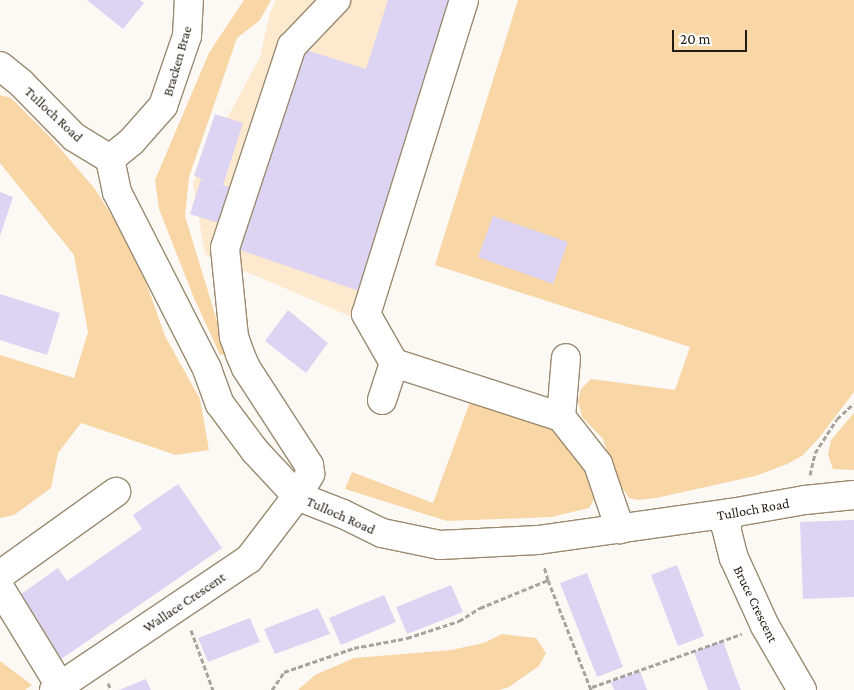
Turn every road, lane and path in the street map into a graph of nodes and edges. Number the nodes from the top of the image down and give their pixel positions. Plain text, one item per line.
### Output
1 (189, 0) edge
2 (336, 0) edge
3 (464, 0) edge
4 (0, 66) edge
5 (110, 159) junction
6 (566, 358) dead end
7 (394, 364) junction
8 (382, 400) dead end
9 (854, 403) edge
10 (561, 417) junction
11 (116, 492) dead end
12 (854, 495) edge
13 (297, 496) junction
14 (805, 500) junction
15 (731, 513) junction
16 (620, 529) junction
17 (538, 540) junction
18 (0, 575) edge
19 (548, 580) junction
20 (0, 588) edge
21 (181, 604) junction
22 (764, 626) junction
23 (57, 688) edge
24 (591, 689) edge
25 (213, 690) edge
26 (272, 690) edge
27 (802, 690) edge

1 - 5 street, Bracken Brae
2 - 13 street, Wallace Crescent
3 - 7 street
4 - 5 street, Tulloch Road
5 - 13 street, Tulloch Road
6 - 10 street
7 - 8 street
7 - 10 street
9 - 14 path
10 - 16 street
11 - 18 street
12 - 14 street, Tulloch Road
13 - 17 street, Tulloch Road
13 - 21 street, Wallace Crescent
14 - 15 street, Tulloch Road
15 - 16 street, Tulloch Road
15 - 22 street, Bruce Crescent
16 - 17 street, Tulloch Road
17 - 19 path
19 - 24 path
19 - 26 path
20 - 23 street
21 - 23 street, Wallace Crescent
21 - 25 path
22 - 24 path
22 - 27 street, Bruce Crescent

